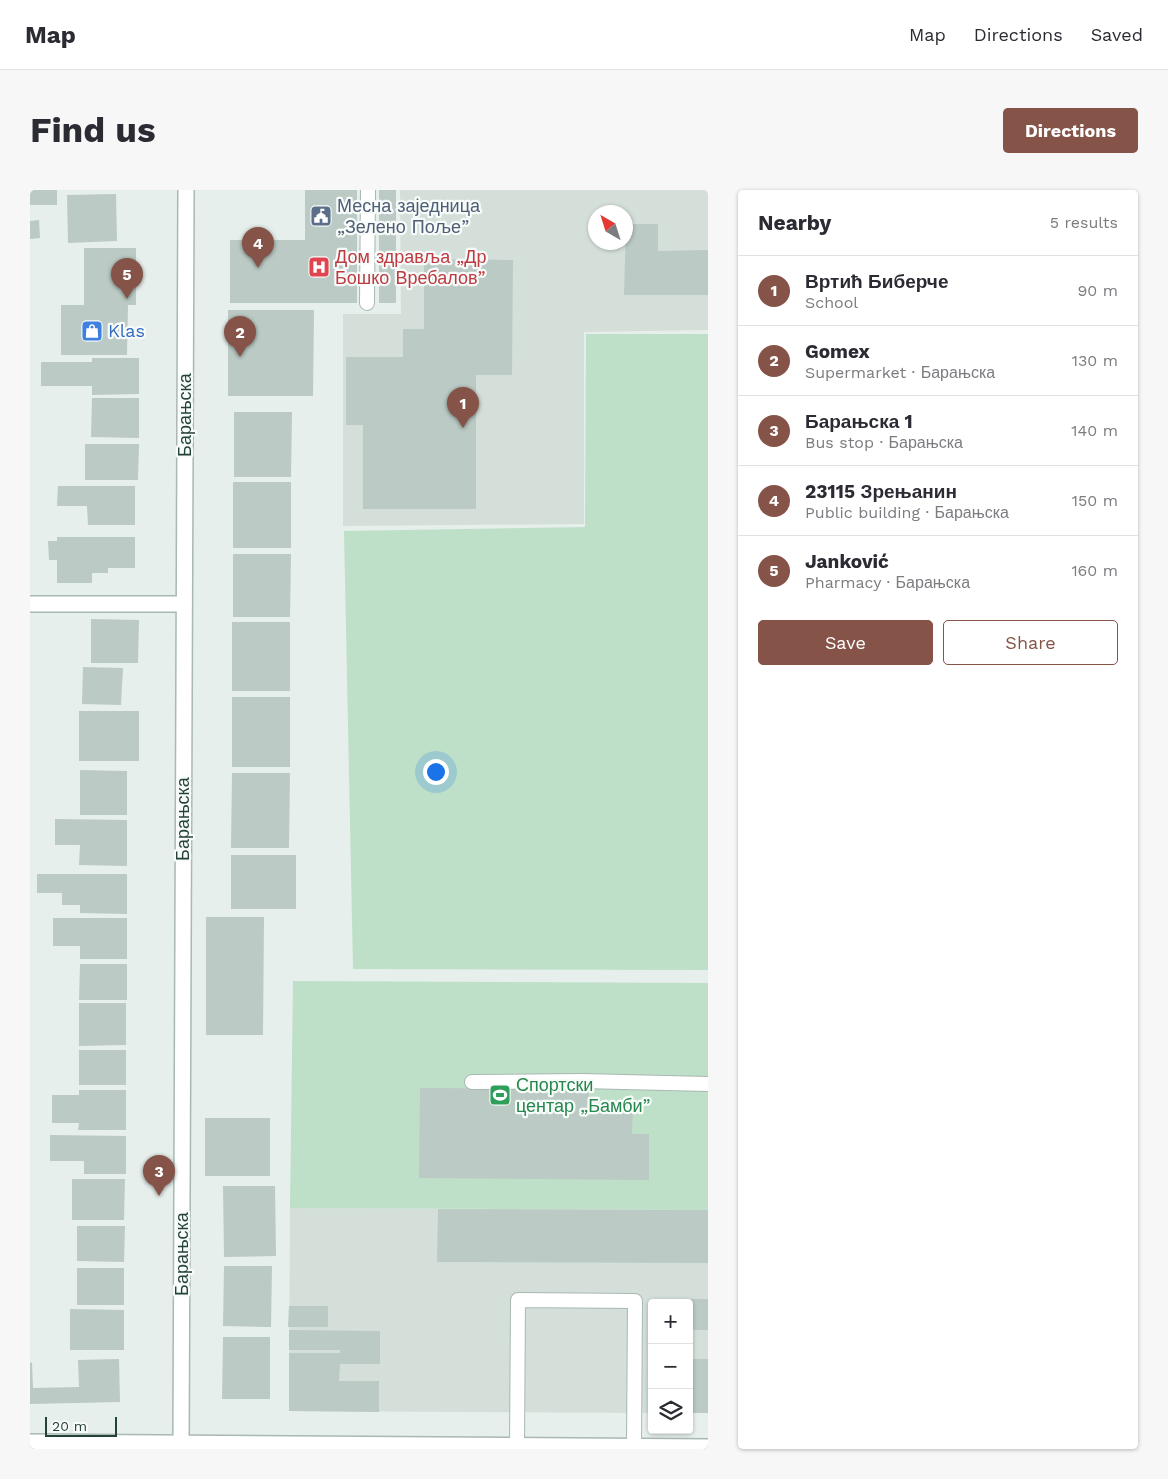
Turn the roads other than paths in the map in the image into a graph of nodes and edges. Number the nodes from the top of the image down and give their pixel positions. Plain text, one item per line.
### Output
1 (186, 190) edge
2 (368, 190) edge
3 (367, 303) dead end
4 (30, 604) edge
5 (184, 604) junction
6 (472, 1082) dead end
7 (708, 1084) edge
8 (30, 1442) edge
9 (181, 1446) edge
10 (634, 1446) junction
11 (507, 1447) edge
12 (708, 1447) edge

1 - 5 street, Барањска
2 - 3 lane
4 - 5 street
5 - 9 street, Барањска
6 - 7 lane
8 - 9 street
9 - 11 street
10 - 11 street
10 - 11 lane
10 - 12 street

